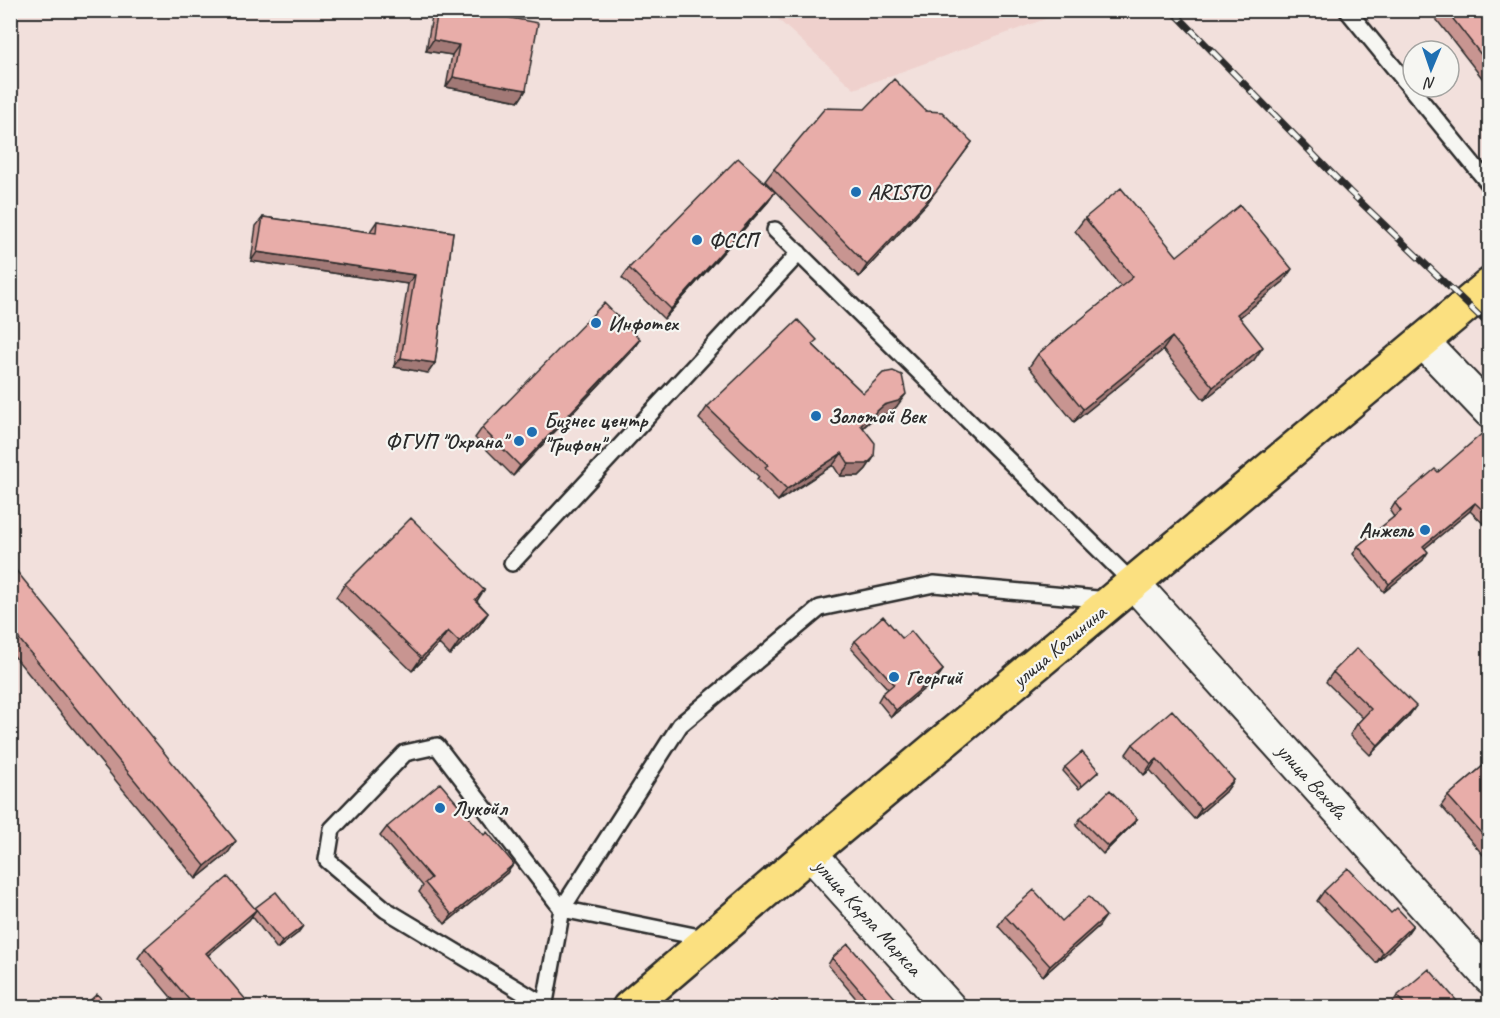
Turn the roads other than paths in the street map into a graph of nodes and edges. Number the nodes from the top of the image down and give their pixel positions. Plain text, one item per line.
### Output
1 (1347, 10) edge
2 (1490, 185) edge
3 (775, 230) dead end
4 (799, 253) junction
5 (1490, 285) edge
6 (1422, 341) junction
7 (1490, 412) edge
8 (512, 563) dead end
9 (1124, 592) junction
10 (810, 853) junction
11 (561, 909) junction
12 (710, 939) junction
13 (1490, 978) edge
14 (544, 1006) edge
15 (630, 1008) edge
16 (950, 1008) edge

1 - 2 lane
3 - 4 lane
4 - 8 lane
4 - 9 lane
5 - 6 main road, улица Калинина
6 - 7 street
6 - 9 main road, улица Калинина
9 - 10 main road, улица Калинина
9 - 11 lane
9 - 13 street, улица Вехова
10 - 12 main road, улица Калинина
10 - 16 street, улица Карла Маркса
11 - 12 lane
11 - 14 lane
11 - 14 lane
12 - 15 main road, улица Калинина

